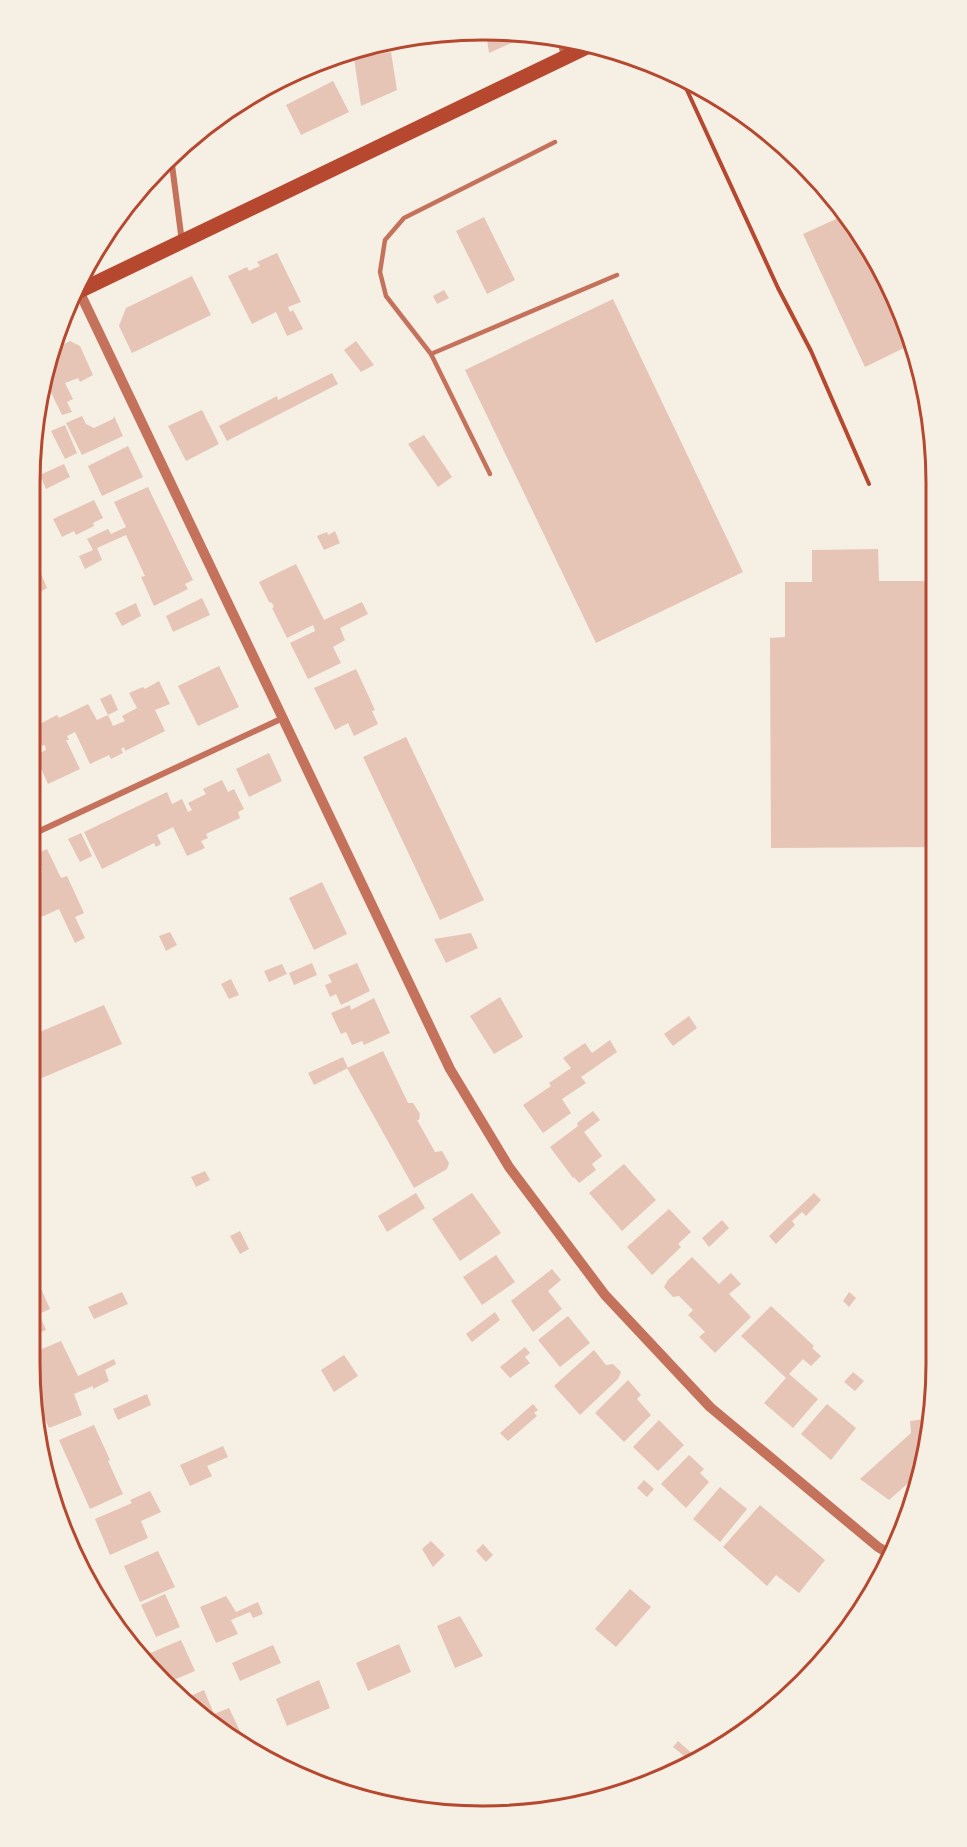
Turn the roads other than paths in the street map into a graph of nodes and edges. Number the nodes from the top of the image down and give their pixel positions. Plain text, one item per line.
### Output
1 (562, 48) edge
2 (578, 51) edge
3 (564, 58) junction
4 (555, 142) dead end
5 (172, 168) edge
6 (182, 243) junction
7 (616, 275) dead end
8 (86, 287) edge
9 (80, 301) edge
10 (431, 354) junction
11 (490, 474) dead end
12 (283, 718) junction
13 (40, 831) edge
14 (885, 1551) edge

1 - 3 street
2 - 3 main road
3 - 6 main road
4 - 10 lane
5 - 6 street
6 - 8 main road
7 - 10 lane
9 - 12 street
10 - 11 lane
12 - 13 street
12 - 14 street

